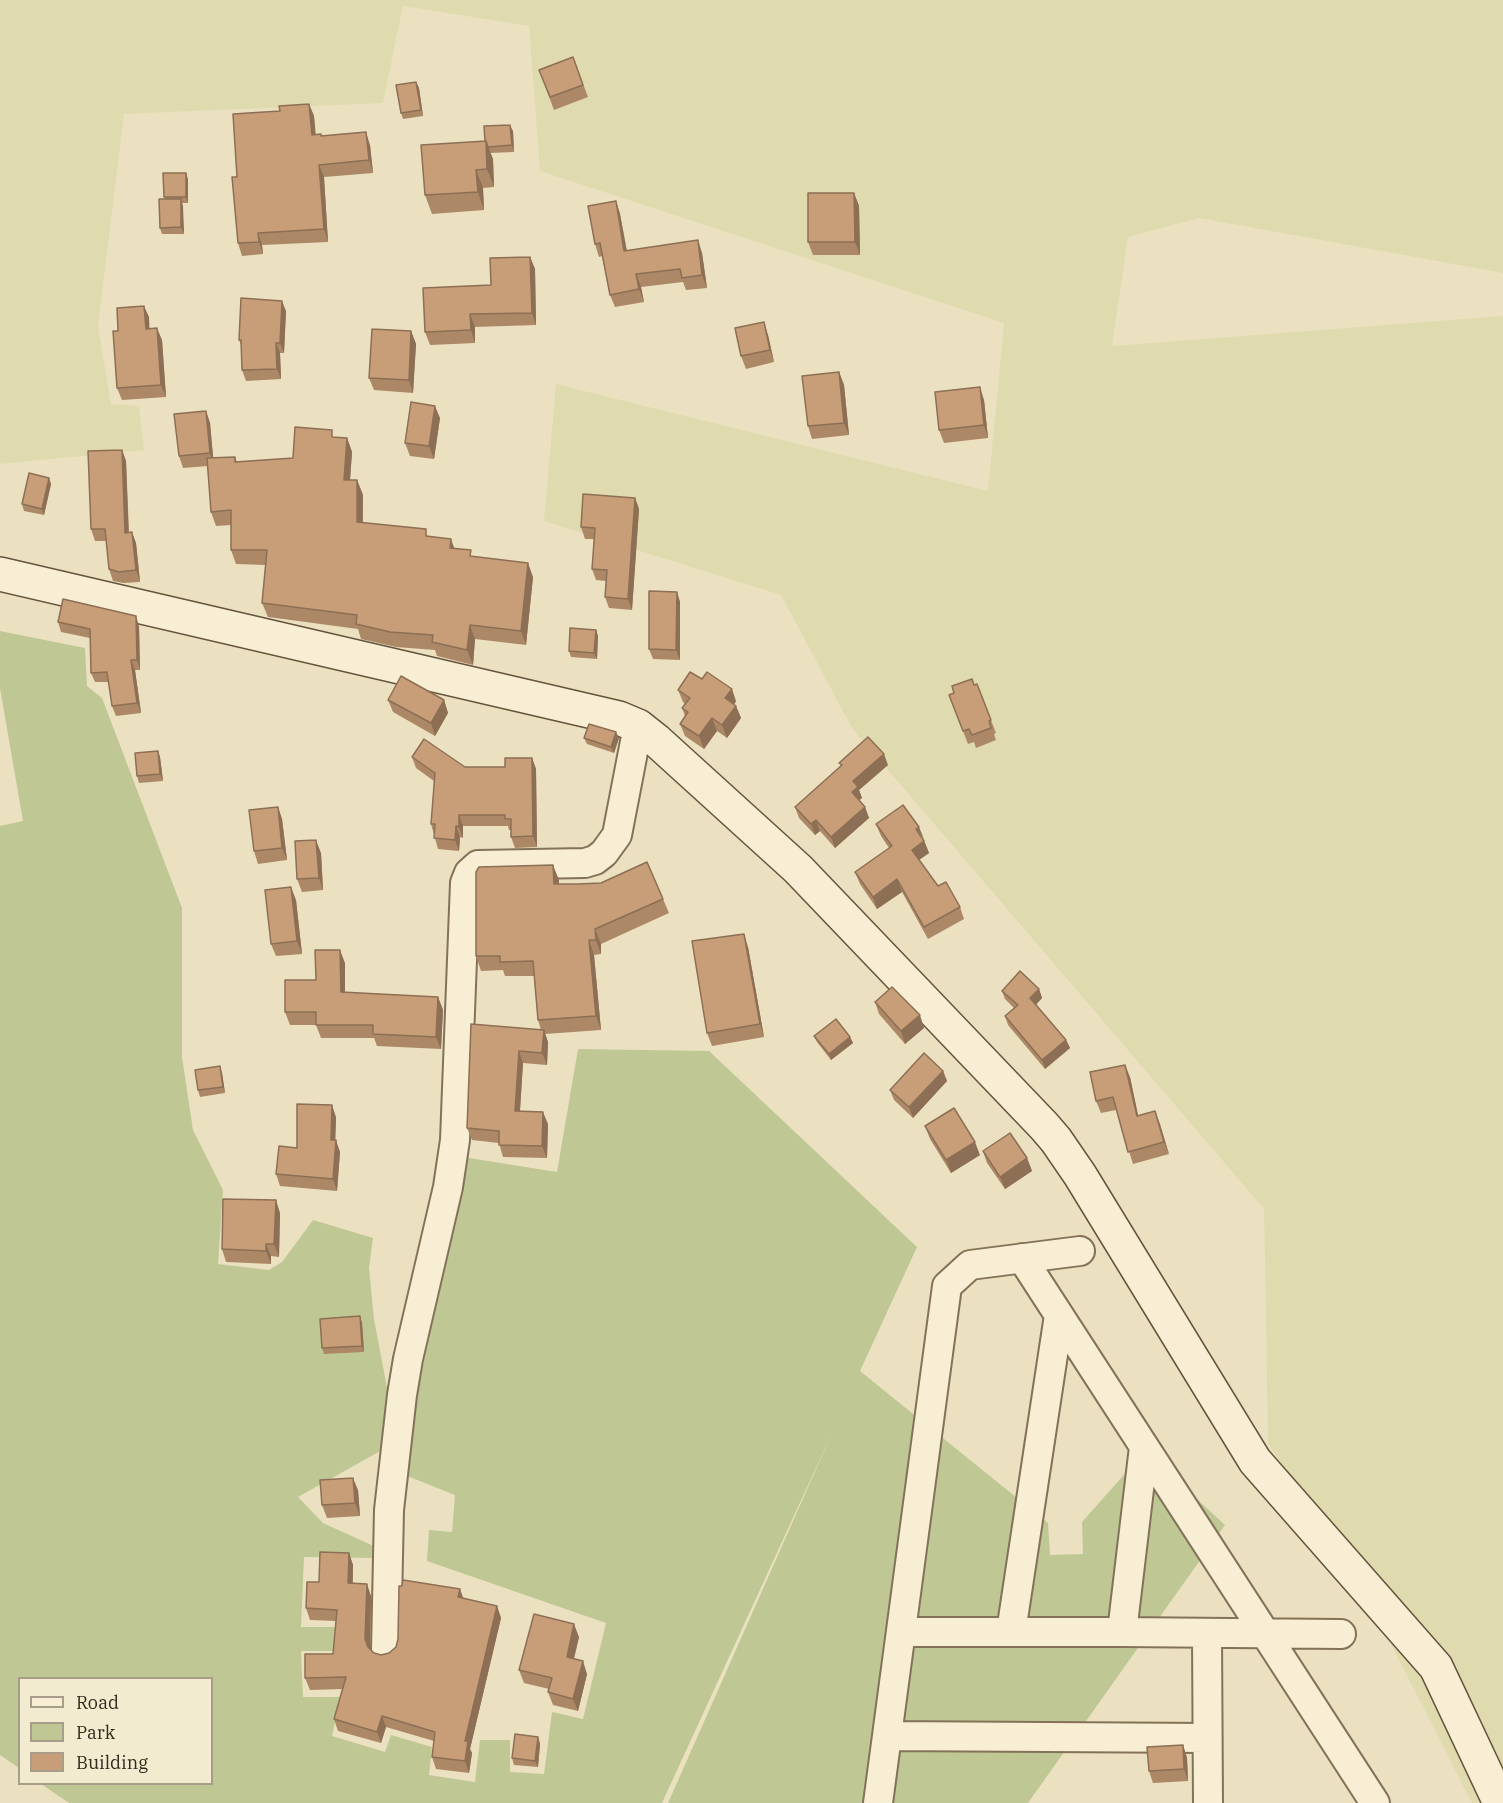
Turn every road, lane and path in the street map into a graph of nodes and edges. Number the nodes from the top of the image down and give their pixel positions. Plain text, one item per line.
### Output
1 (0, 574) edge
2 (638, 726) junction
3 (1080, 1251) dead end
4 (1022, 1258) junction
5 (1059, 1315) junction
6 (1144, 1447) junction
7 (901, 1632) junction
8 (1011, 1632) junction
9 (1122, 1632) junction
10 (1207, 1634) junction
11 (1266, 1634) junction
12 (1341, 1635) dead end
13 (386, 1650) dead end
14 (887, 1736) junction
15 (1208, 1738) junction
16 (878, 1803) edge
17 (1208, 1803) edge
18 (1375, 1803) edge
19 (1500, 1803) edge

1 - 2 street
2 - 13 street
2 - 19 street
3 - 4 street
4 - 5 street
4 - 7 street
5 - 6 street
5 - 8 street
6 - 9 street
6 - 11 street
7 - 8 street
7 - 14 street
8 - 9 street
9 - 10 street
10 - 11 street
10 - 15 street
11 - 12 street
11 - 18 street
14 - 15 street
14 - 16 street
15 - 17 street

